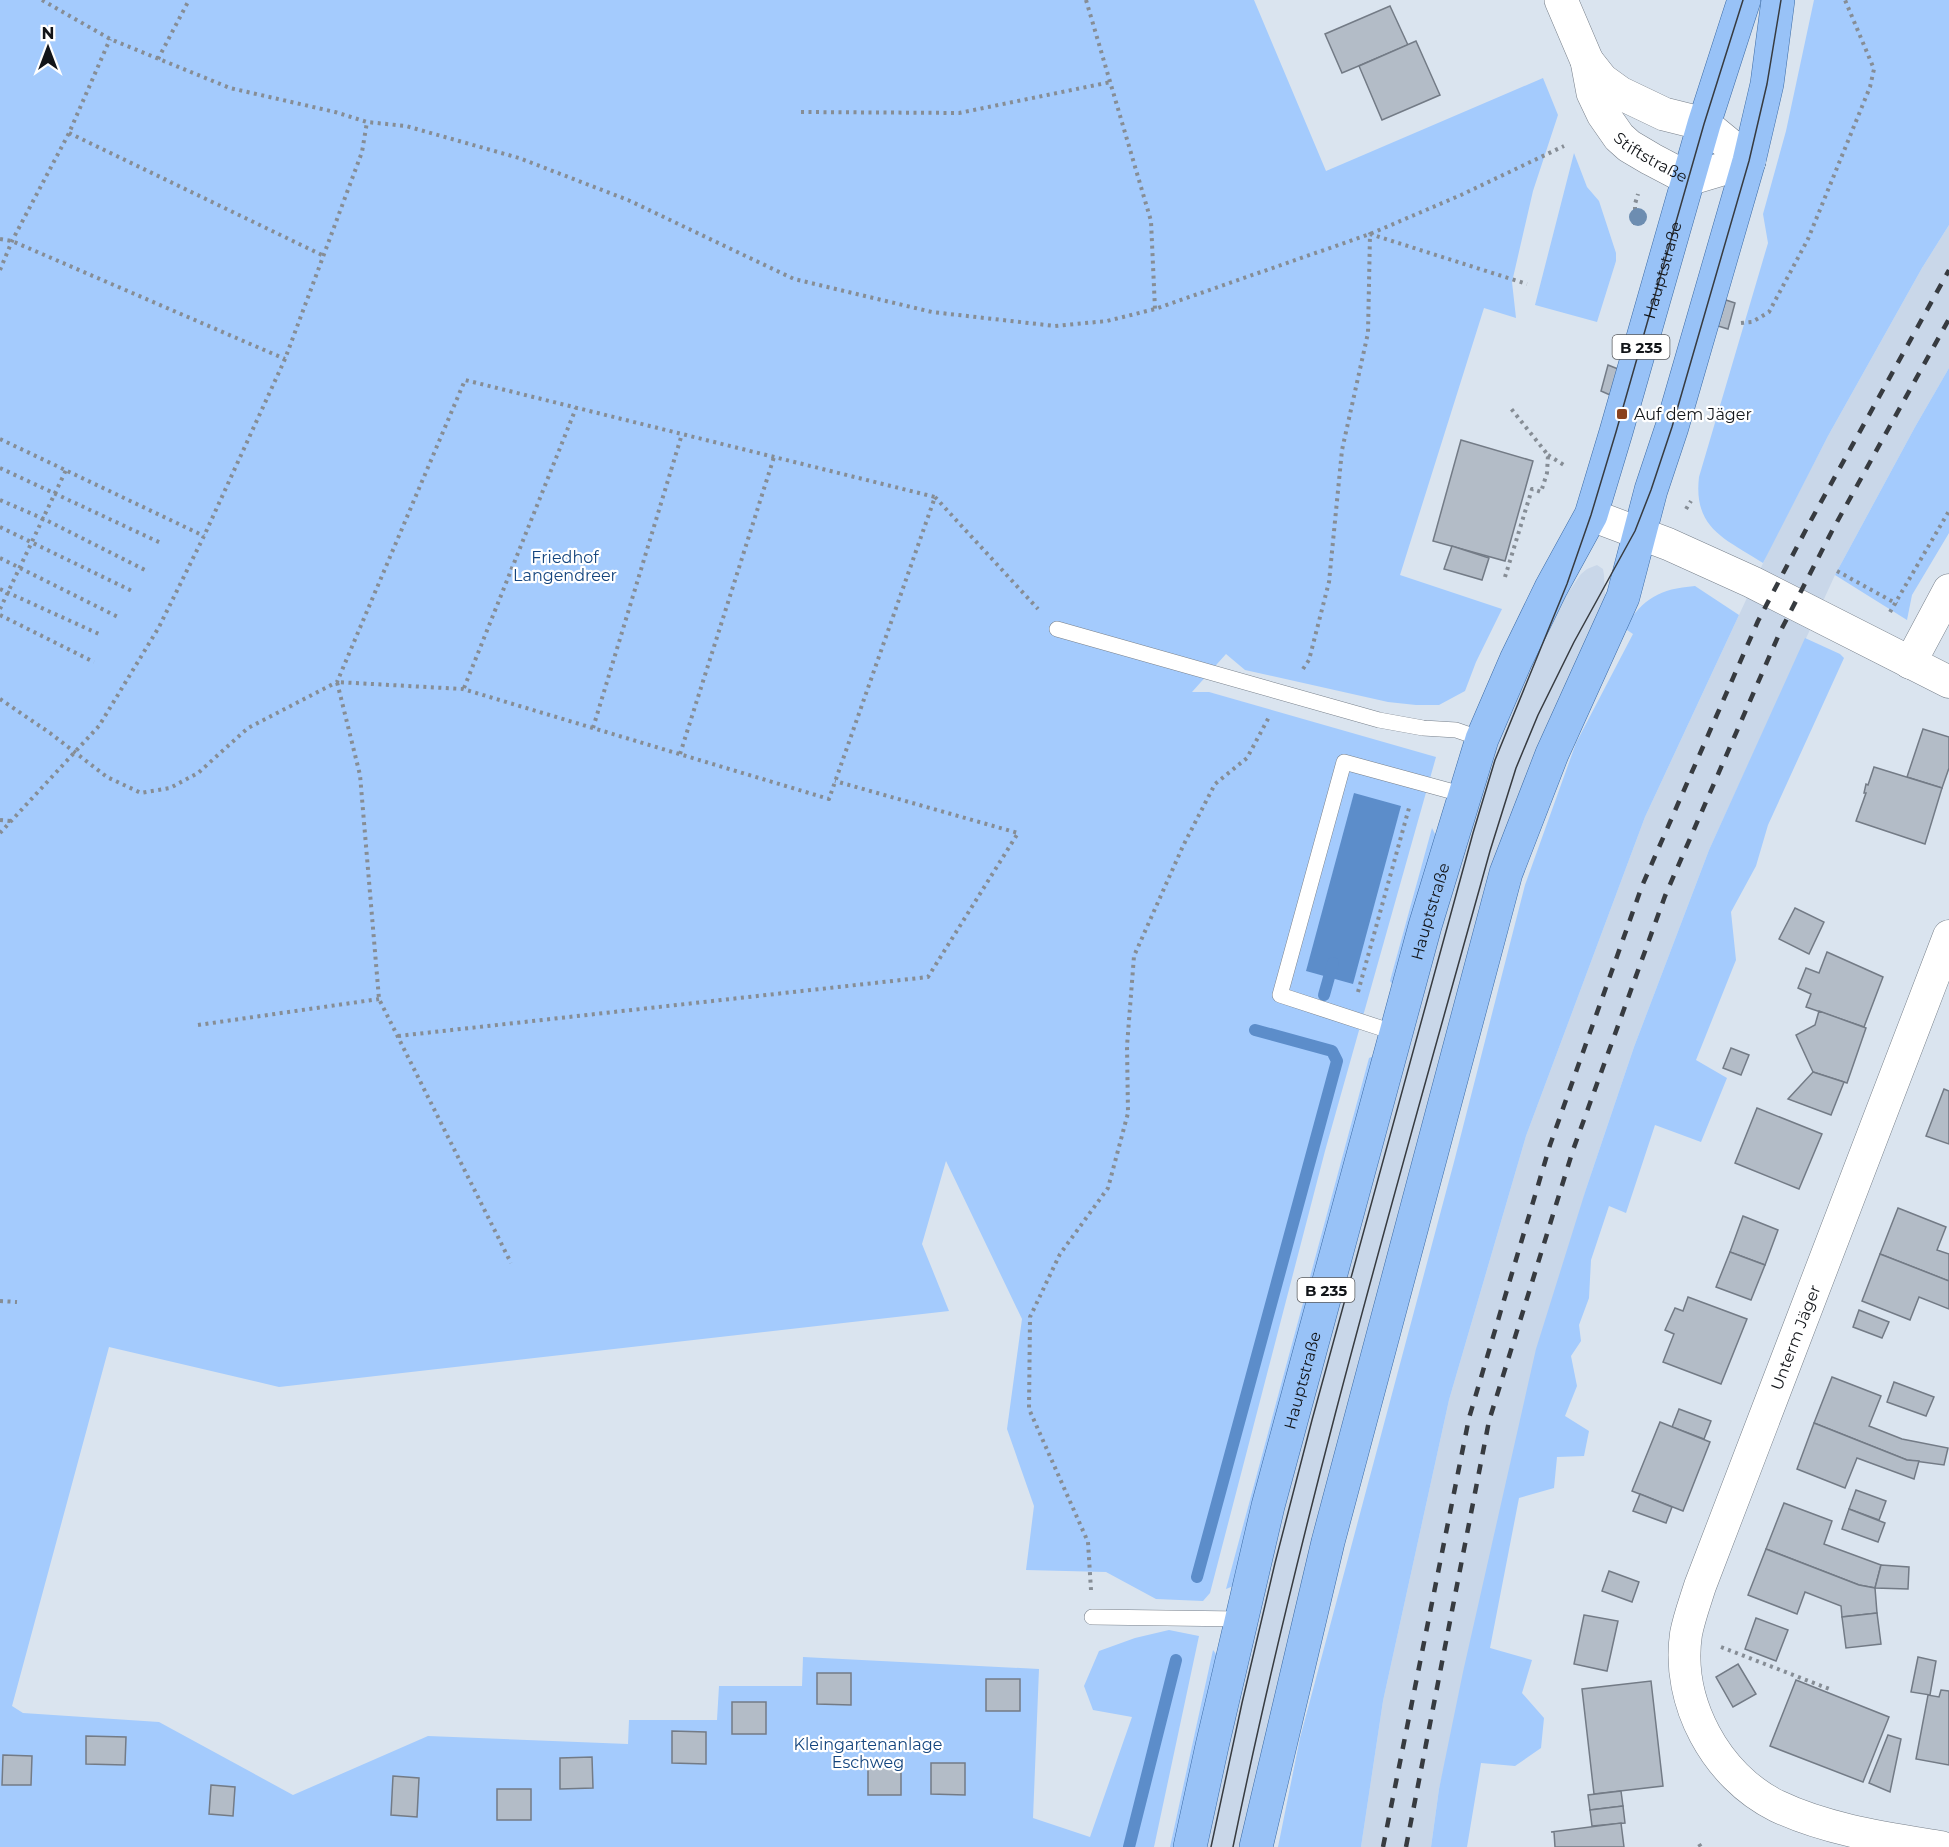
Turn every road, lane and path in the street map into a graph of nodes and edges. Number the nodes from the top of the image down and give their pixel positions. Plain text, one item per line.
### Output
1 (42, 0) edge
2 (189, 0) edge
3 (1086, 0) edge
4 (1561, 0) edge
5 (1744, 0) edge
6 (1778, 0) edge
7 (1845, 0) edge
8 (110, 39) junction
9 (158, 59) junction
10 (1587, 61) junction
11 (1111, 82) junction
12 (801, 112) dead end
13 (367, 122) junction
14 (1704, 124) junction
15 (69, 133) junction
16 (1564, 146) dead end
17 (1749, 161) junction
18 (1689, 179) junction
19 (1371, 234) junction
20 (0, 239) edge
21 (12, 242) junction
22 (324, 256) junction
23 (0, 270) edge
24 (1527, 284) dead end
25 (1155, 309) junction
26 (1736, 323) dead end
27 (285, 359) junction
28 (1509, 406) dead end
29 (576, 408) junction
30 (682, 434) junction
31 (0, 439) edge
32 (1548, 455) junction
33 (774, 457) junction
34 (0, 468) edge
35 (66, 470) junction
36 (1572, 470) dead end
37 (56, 494) junction
38 (935, 497) junction
39 (0, 500) edge
40 (1949, 511) edge
41 (1591, 514) junction
42 (44, 519) junction
43 (0, 527) edge
44 (1640, 533) junction
45 (204, 536) junction
46 (32, 543) junction
47 (163, 544) dead end
48 (0, 558) edge
49 (21, 567) junction
50 (147, 571) dead end
51 (1838, 571) dead end
52 (1505, 577) dead end
53 (0, 589) edge
54 (1949, 590) edge
55 (132, 591) dead end
56 (8, 593) junction
57 (1895, 603) junction
58 (0, 609) edge
59 (0, 615) edge
60 (120, 618) dead end
61 (1057, 629) joint
62 (99, 634) dead end
63 (1871, 644) junction
64 (94, 662) dead end
65 (1910, 663) junction
66 (337, 682) junction
67 (1949, 682) edge
68 (464, 688) junction
69 (1287, 694) junction
70 (0, 699) edge
71 (593, 728) junction
72 (1482, 739) junction
73 (76, 753) junction
74 (680, 754) junction
75 (1410, 780) junction
76 (835, 781) junction
77 (1465, 795) junction
78 (0, 820) edge
79 (11, 822) junction
80 (0, 833) edge
81 (1949, 936) edge
82 (379, 999) junction
83 (1350, 1018) junction
84 (198, 1026) dead end
85 (1396, 1033) junction
86 (398, 1036) junction
87 (511, 1263) dead end
88 (0, 1301) edge
89 (17, 1302) dead end
90 (1092, 1617) joint
91 (1241, 1618) junction
92 (1686, 1634) junction
93 (1832, 1690) dead end
94 (1190, 1847) edge
95 (1256, 1847) edge
96 (1941, 1847) edge

1 - 8 path
2 - 9 path
3 - 11 path
4 - 10 street, Stiftstraße
5 - 14 main road, Hauptstraße / B 235
6 - 17 main road, B 235
7 - 26 path
8 - 9 path
8 - 15 path
9 - 13 path
10 - 14 street, Stiftstraße
10 - 18 street, Stiftstraße
11 - 12 path
11 - 25 path
13 - 22 path
13 - 25 path
14 - 17 street, Stiftstraße
14 - 18 main road, Hauptstraße / B 235
15 - 21 path
15 - 22 path
16 - 19 path
17 - 18 street, Stiftstraße
17 - 44 main road, B 235
18 - 41 main road, Hauptstraße / B 235
19 - 24 path
19 - 25 path
19 - 69 path
20 - 21 path
21 - 23 path
21 - 27 path
22 - 27 path
27 - 45 path
28 - 32 path
29 - 30 path
29 - 66 path
29 - 68 path
30 - 33 path
30 - 71 path
31 - 35 path
32 - 36 path
32 - 52 path
33 - 38 path
33 - 74 path
34 - 37 path
35 - 37 path
35 - 45 path
37 - 42 path
37 - 47 path
38 - 61 path
38 - 76 path
39 - 42 path
40 - 57 path
41 - 44 street
41 - 72 main road, Hauptstraße / B 235
42 - 46 path
42 - 50 path
43 - 46 path
44 - 63 street
44 - 95 main road, B 235
45 - 73 path
46 - 49 path
46 - 55 path
48 - 49 path
49 - 56 path
49 - 60 path
51 - 57 path
53 - 56 path
54 - 65 street
56 - 58 path
56 - 62 path
57 - 63 path
59 - 64 path
61 - 69 lane
63 - 65 street
65 - 67 street
66 - 68 path
66 - 73 path
66 - 82 path
68 - 71 path
69 - 72 lane
69 - 90 path
70 - 73 path
71 - 74 path
72 - 77 main road, Hauptstraße / B 235
73 - 79 path
74 - 76 path
75 - 77 lane
75 - 83 path
75 - 83 lane
76 - 86 path
77 - 85 main road, Hauptstraße / B 235
78 - 79 path
79 - 80 path
81 - 92 street, Unterm Jäger
82 - 84 path
82 - 86 path
83 - 85 lane
85 - 91 main road, Hauptstraße / B 235
86 - 87 path
88 - 89 path
90 - 91 lane
91 - 94 main road, Hauptstraße / B 235
92 - 93 path
92 - 96 street, Unterm Jäger

